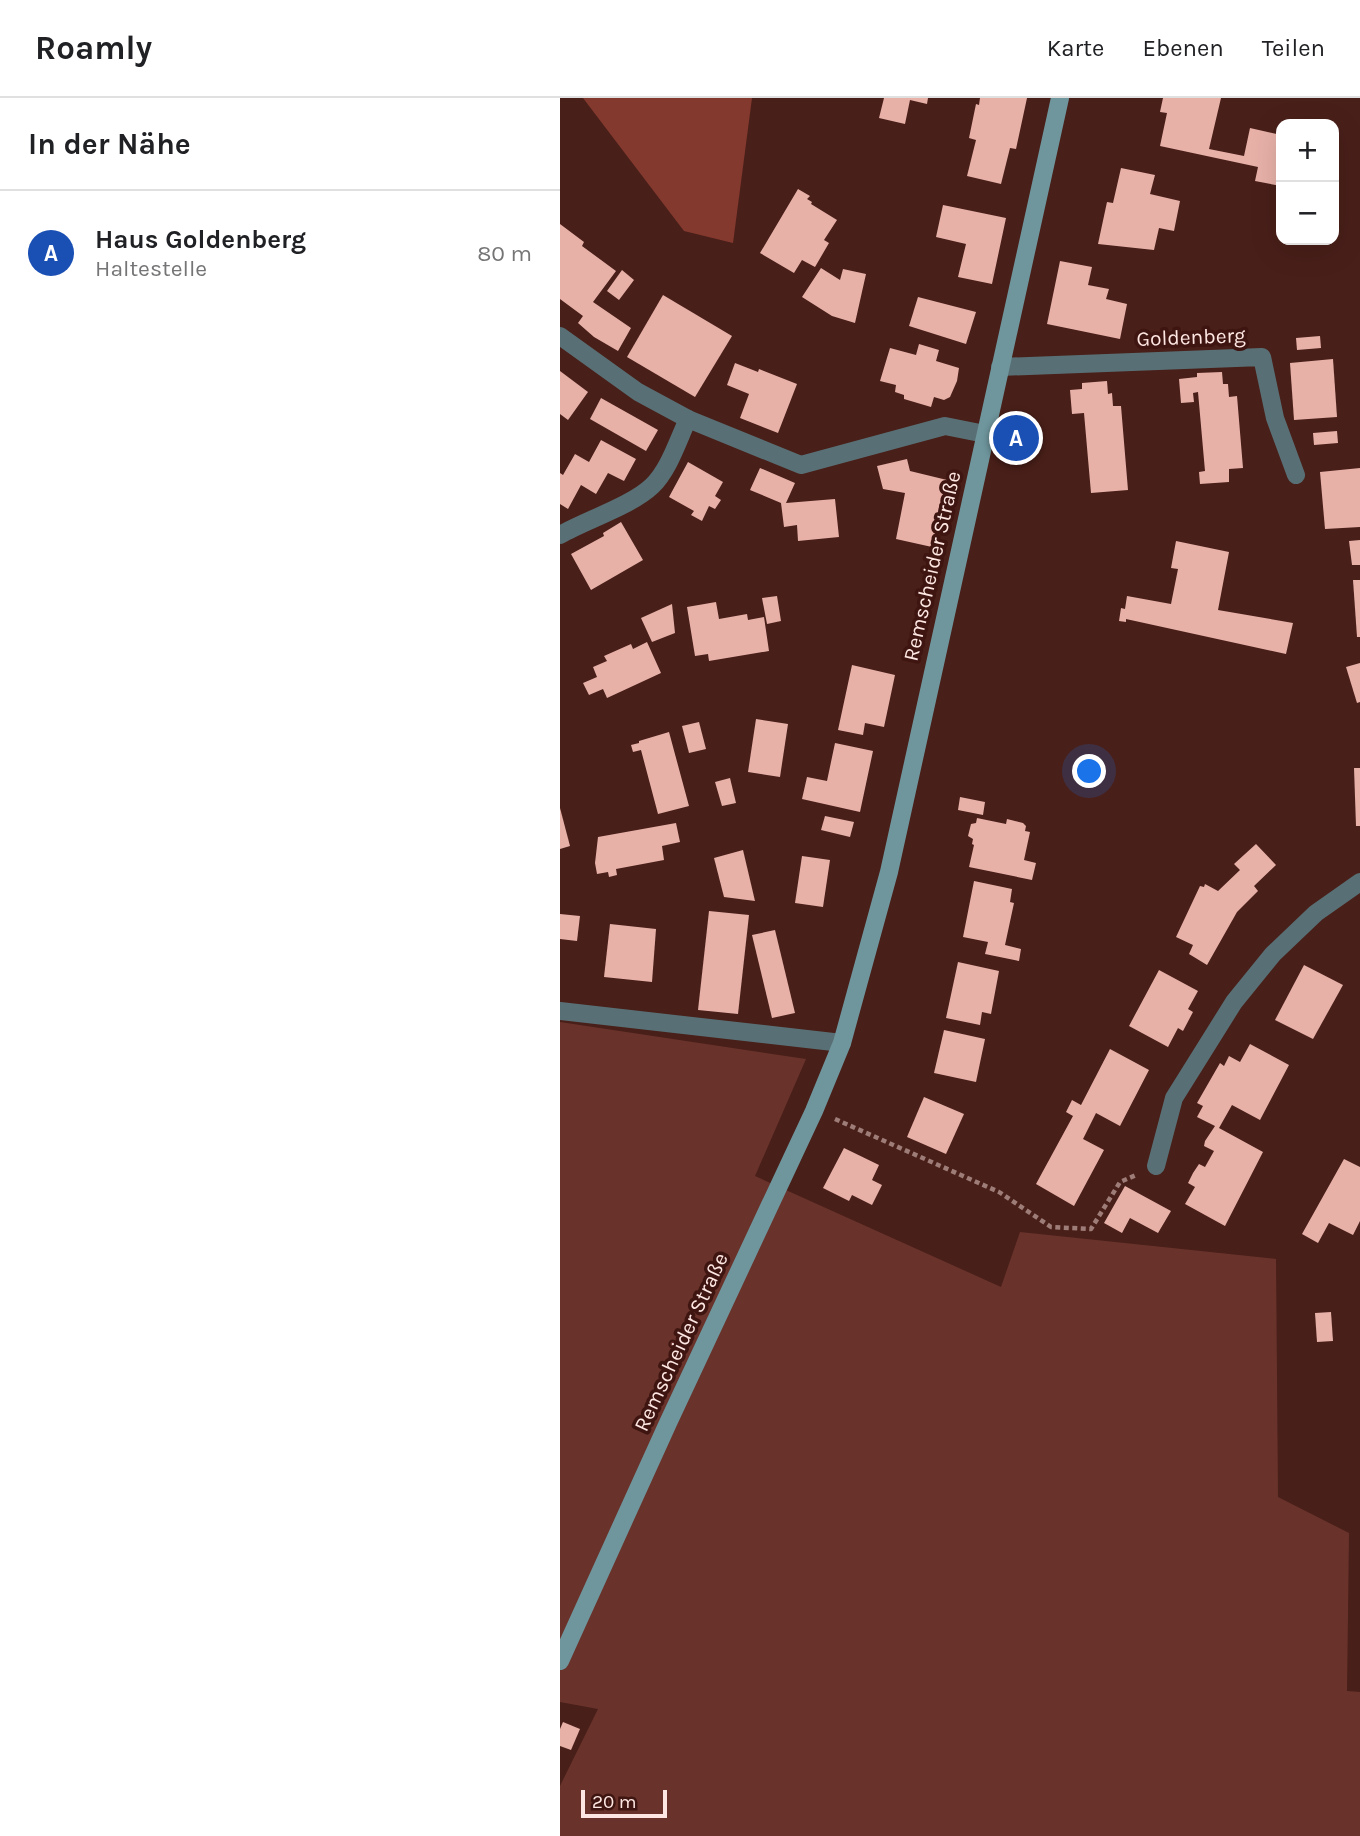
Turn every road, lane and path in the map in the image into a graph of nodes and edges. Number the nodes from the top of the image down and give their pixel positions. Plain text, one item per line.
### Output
1 (1060, 98) edge
2 (560, 336) edge
3 (1000, 367) junction
4 (688, 419) junction
5 (985, 434) junction
6 (1296, 475) dead end
7 (560, 535) edge
8 (1360, 882) edge
9 (560, 1011) edge
10 (842, 1043) junction
11 (858, 1129) dead end
12 (1156, 1166) joint
13 (560, 1661) edge

1 - 3 main road, Remscheider Straße
2 - 4 street
3 - 5 main road, Remscheider Straße
3 - 6 street, Goldenberg
4 - 5 street
4 - 7 street
5 - 10 main road, Remscheider Straße
8 - 12 street
9 - 10 street
10 - 13 main road, Remscheider Straße
11 - 12 path

